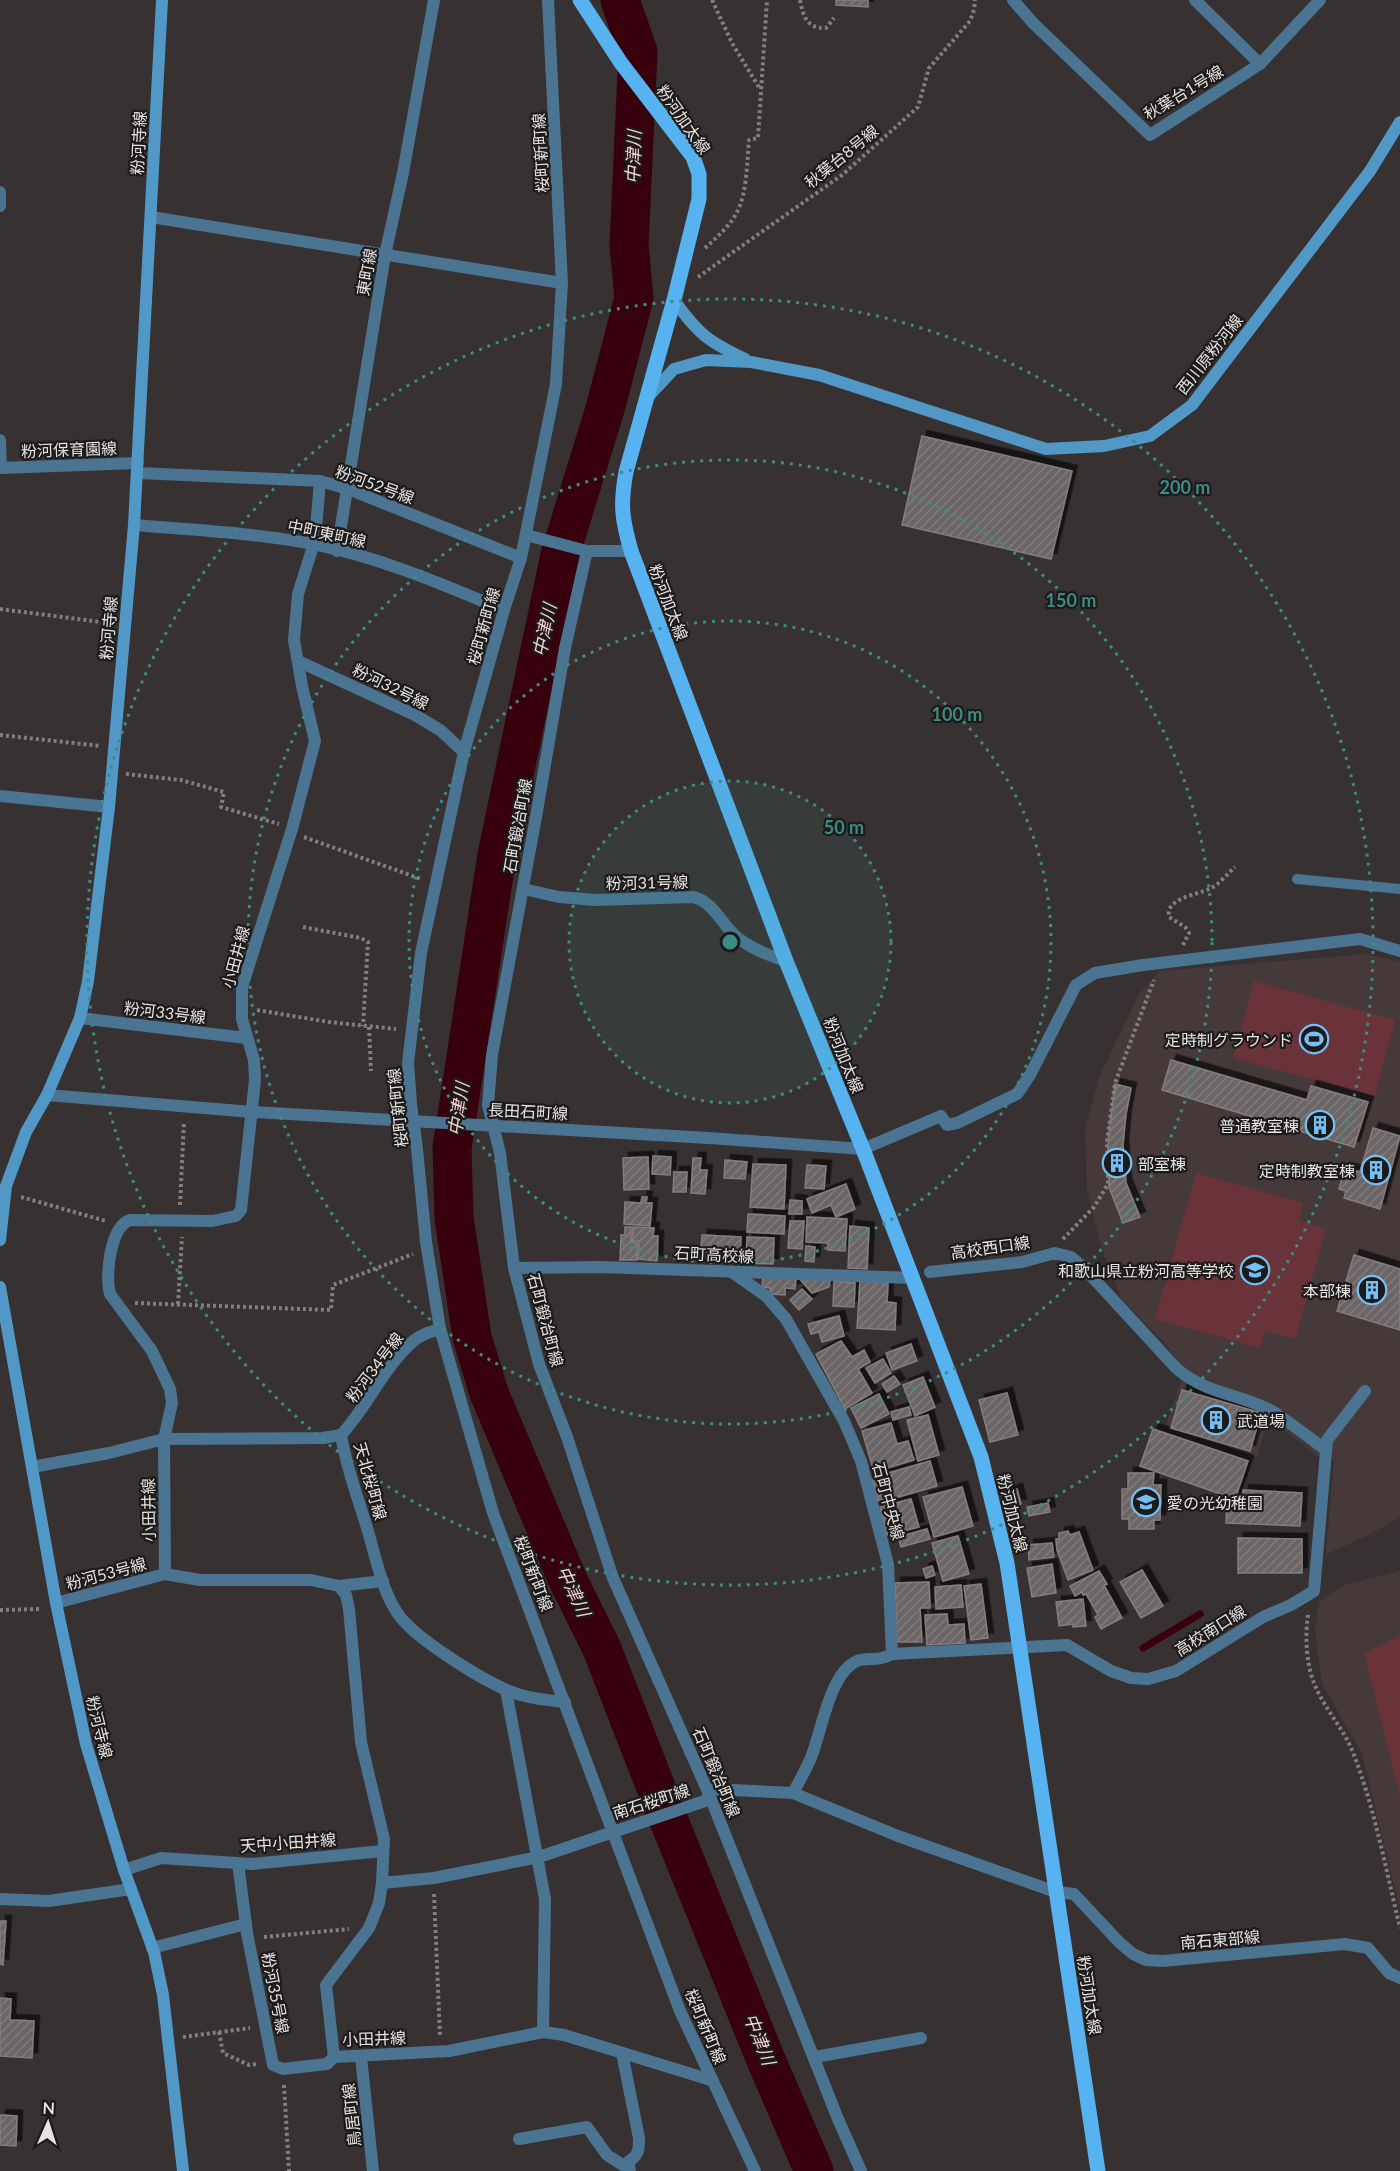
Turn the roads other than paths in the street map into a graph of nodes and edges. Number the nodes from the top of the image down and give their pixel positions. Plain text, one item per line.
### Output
1 (162, 0) edge
2 (434, 0) edge
3 (548, 0) edge
4 (580, 0) edge
5 (1013, 0) edge
6 (1195, 0) edge
7 (1320, 0) edge
8 (1260, 64) junction
9 (1400, 123) edge
10 (0, 192) edge
11 (0, 206) edge
12 (151, 217) junction
13 (385, 255) junction
14 (561, 283) junction
15 (675, 297) junction
16 (751, 362) junction
17 (648, 397) junction
18 (0, 440) edge
19 (1, 468) edge
20 (138, 468) junction
21 (320, 482) junction
22 (348, 489) junction
23 (134, 525) junction
24 (526, 536) junction
25 (314, 542) junction
26 (337, 550) junction
27 (587, 551) junction
28 (631, 551) junction
29 (521, 558) junction
30 (504, 610) junction
31 (298, 661) junction
32 (464, 752) junction
33 (0, 796) edge
34 (109, 807) junction
35 (1297, 879) dead end
36 (523, 889) junction
37 (1400, 889) edge
38 (1400, 951) edge
39 (786, 961) junction
40 (80, 1018) junction
41 (246, 1038) junction
42 (47, 1095) junction
43 (252, 1112) junction
44 (414, 1123) junction
45 (486, 1125) junction
46 (863, 1149) junction
47 (0, 1240) edge
48 (514, 1268) junction
49 (732, 1272) junction
50 (930, 1272) dead end
51 (913, 1278) junction
52 (0, 1287) edge
53 (440, 1329) junction
54 (1365, 1391) dead end
55 (341, 1435) junction
56 (164, 1439) junction
57 (1326, 1450) junction
58 (32, 1467) junction
59 (165, 1574) junction
60 (383, 1581) junction
61 (339, 1586) junction
62 (57, 1606) junction
63 (1019, 1647) junction
64 (892, 1654) junction
65 (506, 1690) junction
66 (565, 1702) junction
67 (794, 1793) junction
68 (707, 1798) junction
69 (619, 1829) junction
70 (383, 1851) junction
71 (539, 1857) junction
72 (237, 1863) junction
73 (124, 1870) junction
74 (382, 1883) junction
75 (131, 1889) junction
76 (1056, 1892) junction
77 (0, 1899) edge
78 (246, 1924) junction
79 (152, 1948) junction
80 (1400, 1978) edge
81 (543, 2032) junction
82 (921, 2038) dead end
83 (622, 2054) junction
84 (334, 2056) junction
85 (361, 2056) junction
86 (815, 2057) junction
87 (711, 2080) junction
88 (519, 2139) dead end
89 (630, 2170) edge
90 (183, 2171) edge
91 (373, 2171) edge
92 (755, 2171) edge
93 (861, 2171) edge
94 (1098, 2171) edge

1 - 12 main road, 粉河寺線
2 - 13 street, 東町線
3 - 14 street, 桜町新町線
4 - 15 main road, 粉河加太線
5 - 8 street, 秋葉台1号線
6 - 8 street
7 - 8 street, 秋葉台1号線
9 - 16 main road, 西川原粉河線
10 - 11 street
12 - 13 street
12 - 20 main road, 粉河寺線
13 - 14 street
13 - 22 street, 東町線
14 - 24 street, 桜町新町線
15 - 16 main road, 西川原粉河線
15 - 17 main road, 粉河加太線
16 - 17 main road, 西川原粉河線
17 - 28 main road, 粉河加太線
18 - 19 street
19 - 20 street, 粉河保育園線
20 - 21 street, 粉河52号線
20 - 23 main road, 粉河寺線
21 - 22 street, 粉河52号線
21 - 25 street, 小田井線
22 - 26 street, 東町線
22 - 29 street, 粉河52号線
23 - 25 street, 中町東町線
23 - 34 main road, 粉河寺線
24 - 27 street
24 - 29 street, 桜町新町線
25 - 26 street, 中町東町線
25 - 31 street, 小田井線
26 - 30 street, 中町東町線
27 - 28 street
27 - 36 street, 石町鍛冶町線
28 - 39 main road, 粉河加太線
29 - 30 street, 桜町新町線
30 - 32 street, 桜町新町線
31 - 32 street, 粉河32号線
31 - 41 street, 小田井線
32 - 44 street, 桜町新町線
33 - 34 street
34 - 40 main road, 粉河寺線
35 - 37 lane
36 - 39 street, 粉河31号線
36 - 45 street, 石町鍛冶町線
38 - 46 street
39 - 46 main road, 粉河加太線
40 - 41 street, 粉河33号線
40 - 42 main road, 粉河寺線
41 - 43 street, 小田井線
42 - 43 street, 長田石町線
42 - 47 main road, 粉河寺線
43 - 44 street, 長田石町線
43 - 56 street, 小田井線
44 - 45 street, 長田石町線
44 - 53 street, 桜町新町線
45 - 46 street, 長田石町線
45 - 48 street, 石町鍛冶町線
46 - 51 main road, 粉河加太線
48 - 49 street, 石町高校線
48 - 68 street, 石町鍛冶町線
49 - 51 street, 石町高校線
49 - 64 street, 石町中央線
50 - 57 street, 高校西口線
51 - 63 main road, 粉河加太線
52 - 58 main road, 粉河寺線
53 - 55 street, 粉河34号線
53 - 66 street, 桜町新町線
54 - 57 street
55 - 56 street, 天北桜町線
55 - 60 street, 天北桜町線
56 - 58 street, 天北桜町線
56 - 59 street, 小田井線
57 - 63 street, 高校南口線
58 - 62 main road, 粉河寺線
59 - 61 street
59 - 62 street, 粉河53号線
60 - 61 street
60 - 65 street, 天北桜町線
61 - 70 street, 小田井線
62 - 73 main road, 粉河寺線
63 - 64 street
63 - 76 main road, 粉河加太線
64 - 67 street
65 - 66 street, 天北桜町線
65 - 71 street
66 - 69 street, 桜町新町線
67 - 68 street, 南石桜町線
67 - 76 street, 南石桜町線
68 - 69 street, 南石桜町線
68 - 86 street, 石町鍛冶町線
69 - 71 street, 南石桜町線
69 - 87 street, 桜町新町線
70 - 72 street, 天中小田井線
70 - 74 street, 小田井線
71 - 74 street, 南石桜町線
71 - 81 street
72 - 73 street, 天中小田井線
72 - 78 street, 粉河35号線
73 - 75 main road, 粉河寺線
74 - 84 street, 小田井線
75 - 77 street
75 - 79 main road, 粉河寺線
76 - 80 street, 南石東部線
76 - 94 main road, 粉河加太線
78 - 79 street
78 - 84 street, 粉河35号線
79 - 90 main road, 粉河寺線
81 - 83 street, 小田井線
81 - 85 street, 小田井線
82 - 86 street
83 - 87 street, 小田井線
83 - 89 street
84 - 85 street, 小田井線
85 - 91 street, 鳥居町線
86 - 93 street, 石町鍛冶町線
87 - 92 street, 桜町新町線
88 - 89 street

